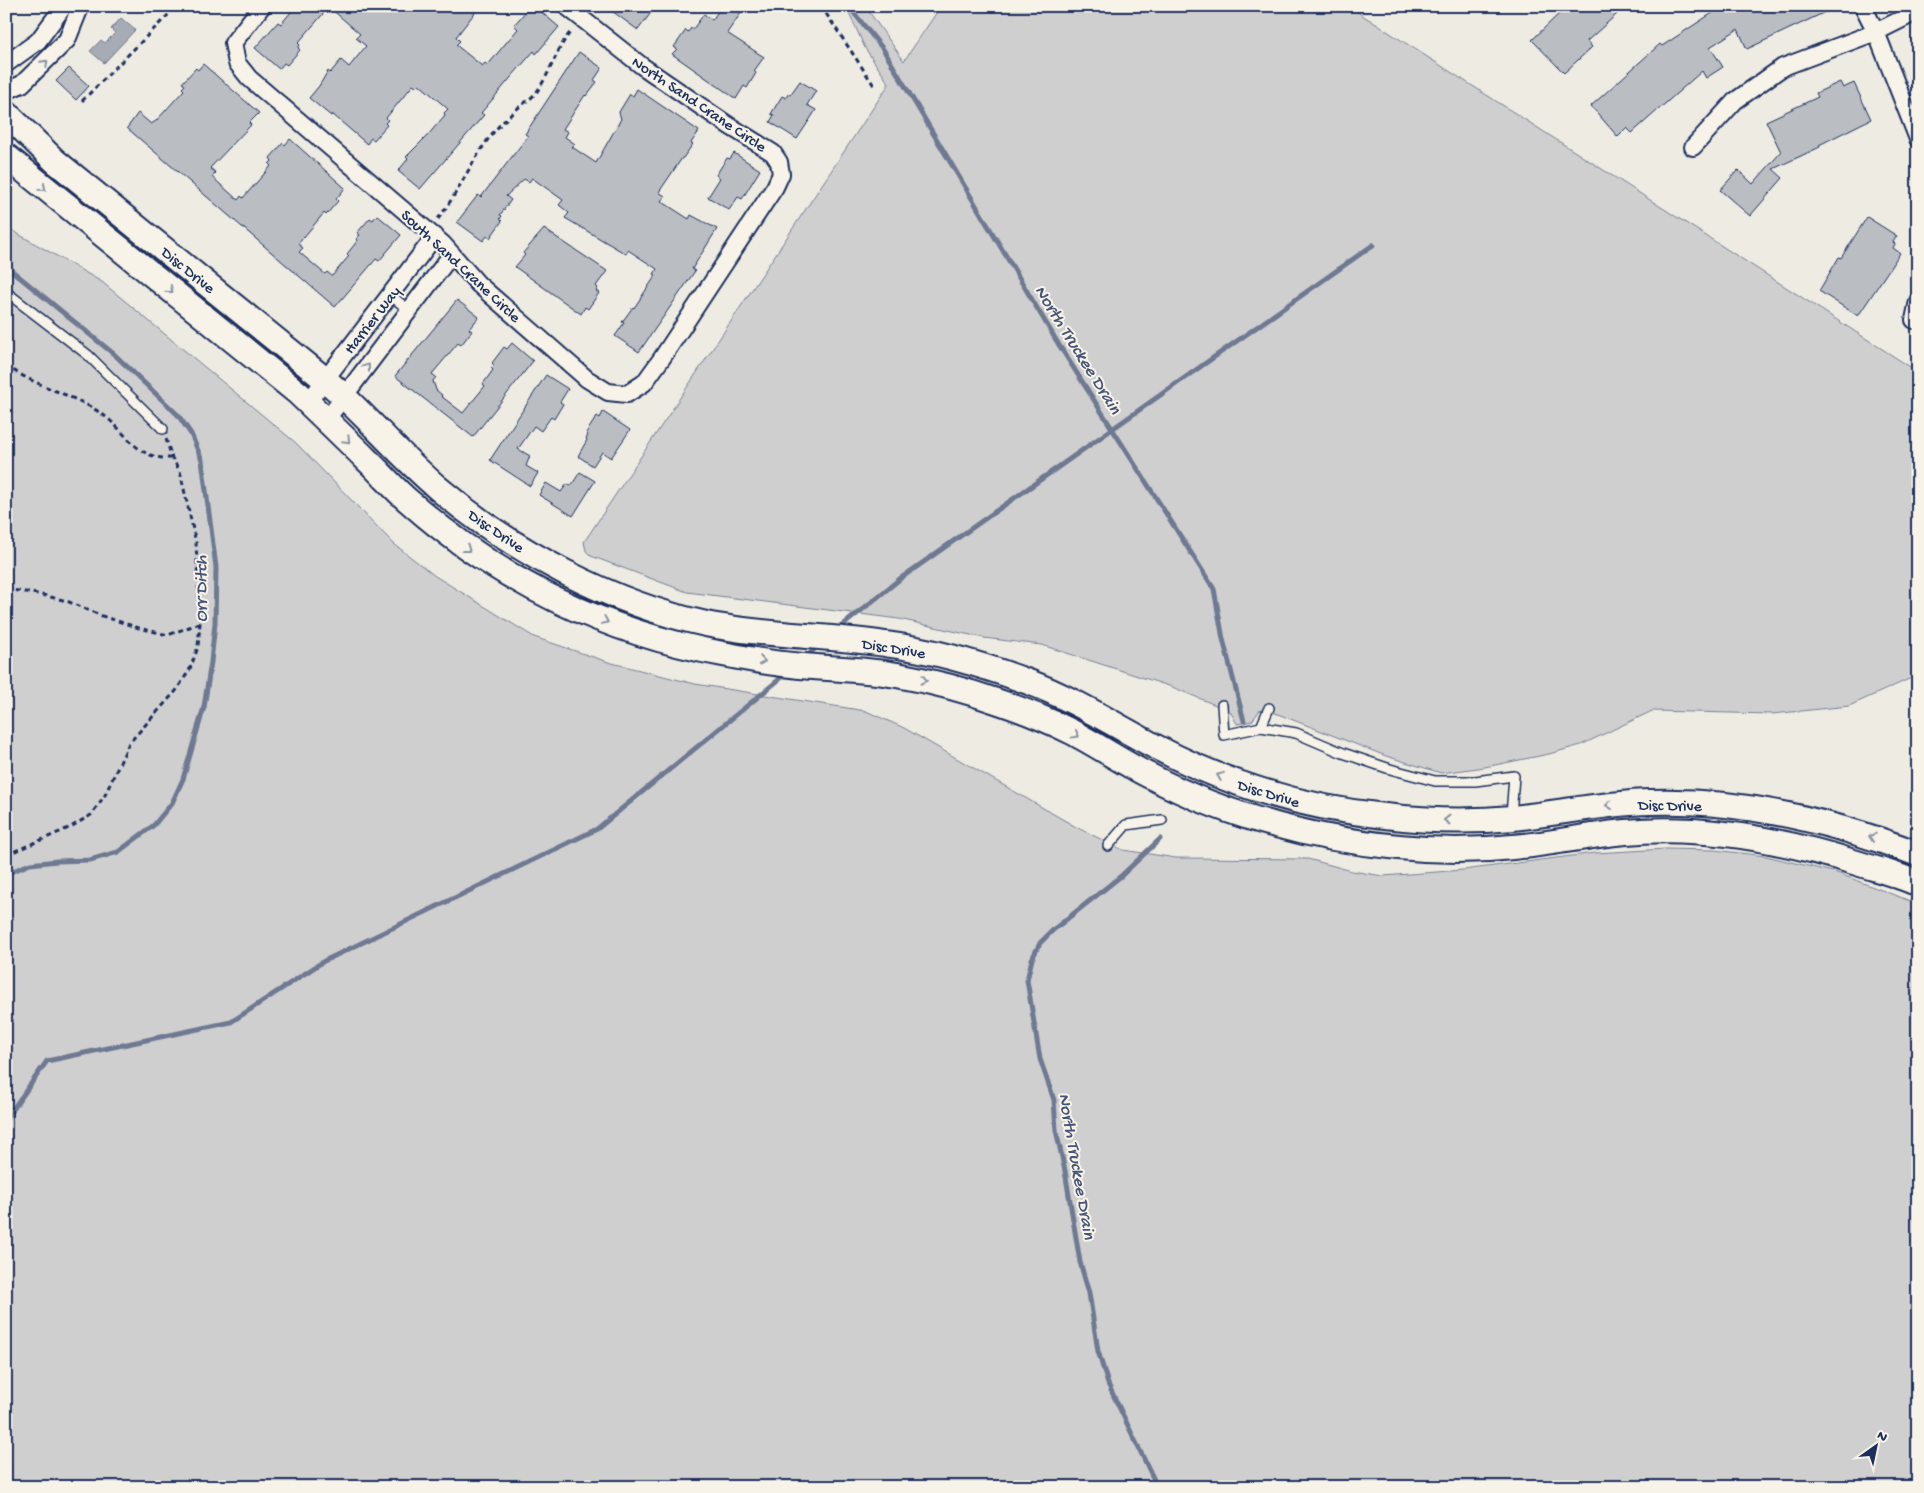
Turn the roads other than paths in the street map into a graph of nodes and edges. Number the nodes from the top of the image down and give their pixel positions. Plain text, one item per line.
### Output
1 (64, 6) edge
2 (79, 6) edge
3 (262, 6) edge
4 (566, 6) edge
5 (1863, 6) edge
6 (1918, 11) edge
7 (1876, 32) junction
8 (6, 64) edge
9 (6, 91) edge
10 (6, 113) edge
11 (1918, 139) edge
12 (1693, 147) dead end
13 (6, 156) edge
14 (432, 234) junction
15 (452, 254) junction
16 (720, 270) joint
17 (6, 292) edge
18 (390, 295) junction
19 (1918, 301) edge
20 (409, 310) junction
21 (1914, 320) dead end
22 (325, 379) junction
23 (344, 396) junction
24 (308, 402) junction
25 (326, 419) junction
26 (163, 429) road end
27 (1222, 705) dead end
28 (1269, 708) dead end
29 (1260, 727) junction
30 (1510, 818) junction
31 (1162, 820) dead end
32 (1108, 846) dead end
33 (1918, 854) edge
34 (1918, 884) edge

1 - 8 street
9 -> 2 street
3 - 14 street, South Sand Crane Circle
4 - 16 street, North Sand Crane Circle
5 - 7 street
6 - 7 street
7 - 11 street
7 - 12 street
10 - 22 main road, Disc Drive
13 -> 24 main road, Disc Drive
14 - 15 street, South Sand Crane Circle
14 - 18 street, Harrier Way
15 - 16 street, South Sand Crane Circle
15 - 20 street, Harrier Way
17 - 26 lane
18 - 20 lane
18 - 22 street, Harrier Way
19 - 21 street
23 -> 20 street, Harrier Way
22 - 23 main road, Disc Drive
22 - 24 street, Harrier Way
23 - 25 street, Harrier Way
30 -> 23 main road, Disc Drive
24 - 25 main road, Disc Drive
25 -> 34 main road, Disc Drive
27 - 29 lane
28 - 29 lane
29 - 30 lane
33 -> 30 main road, Disc Drive
31 - 32 lane

